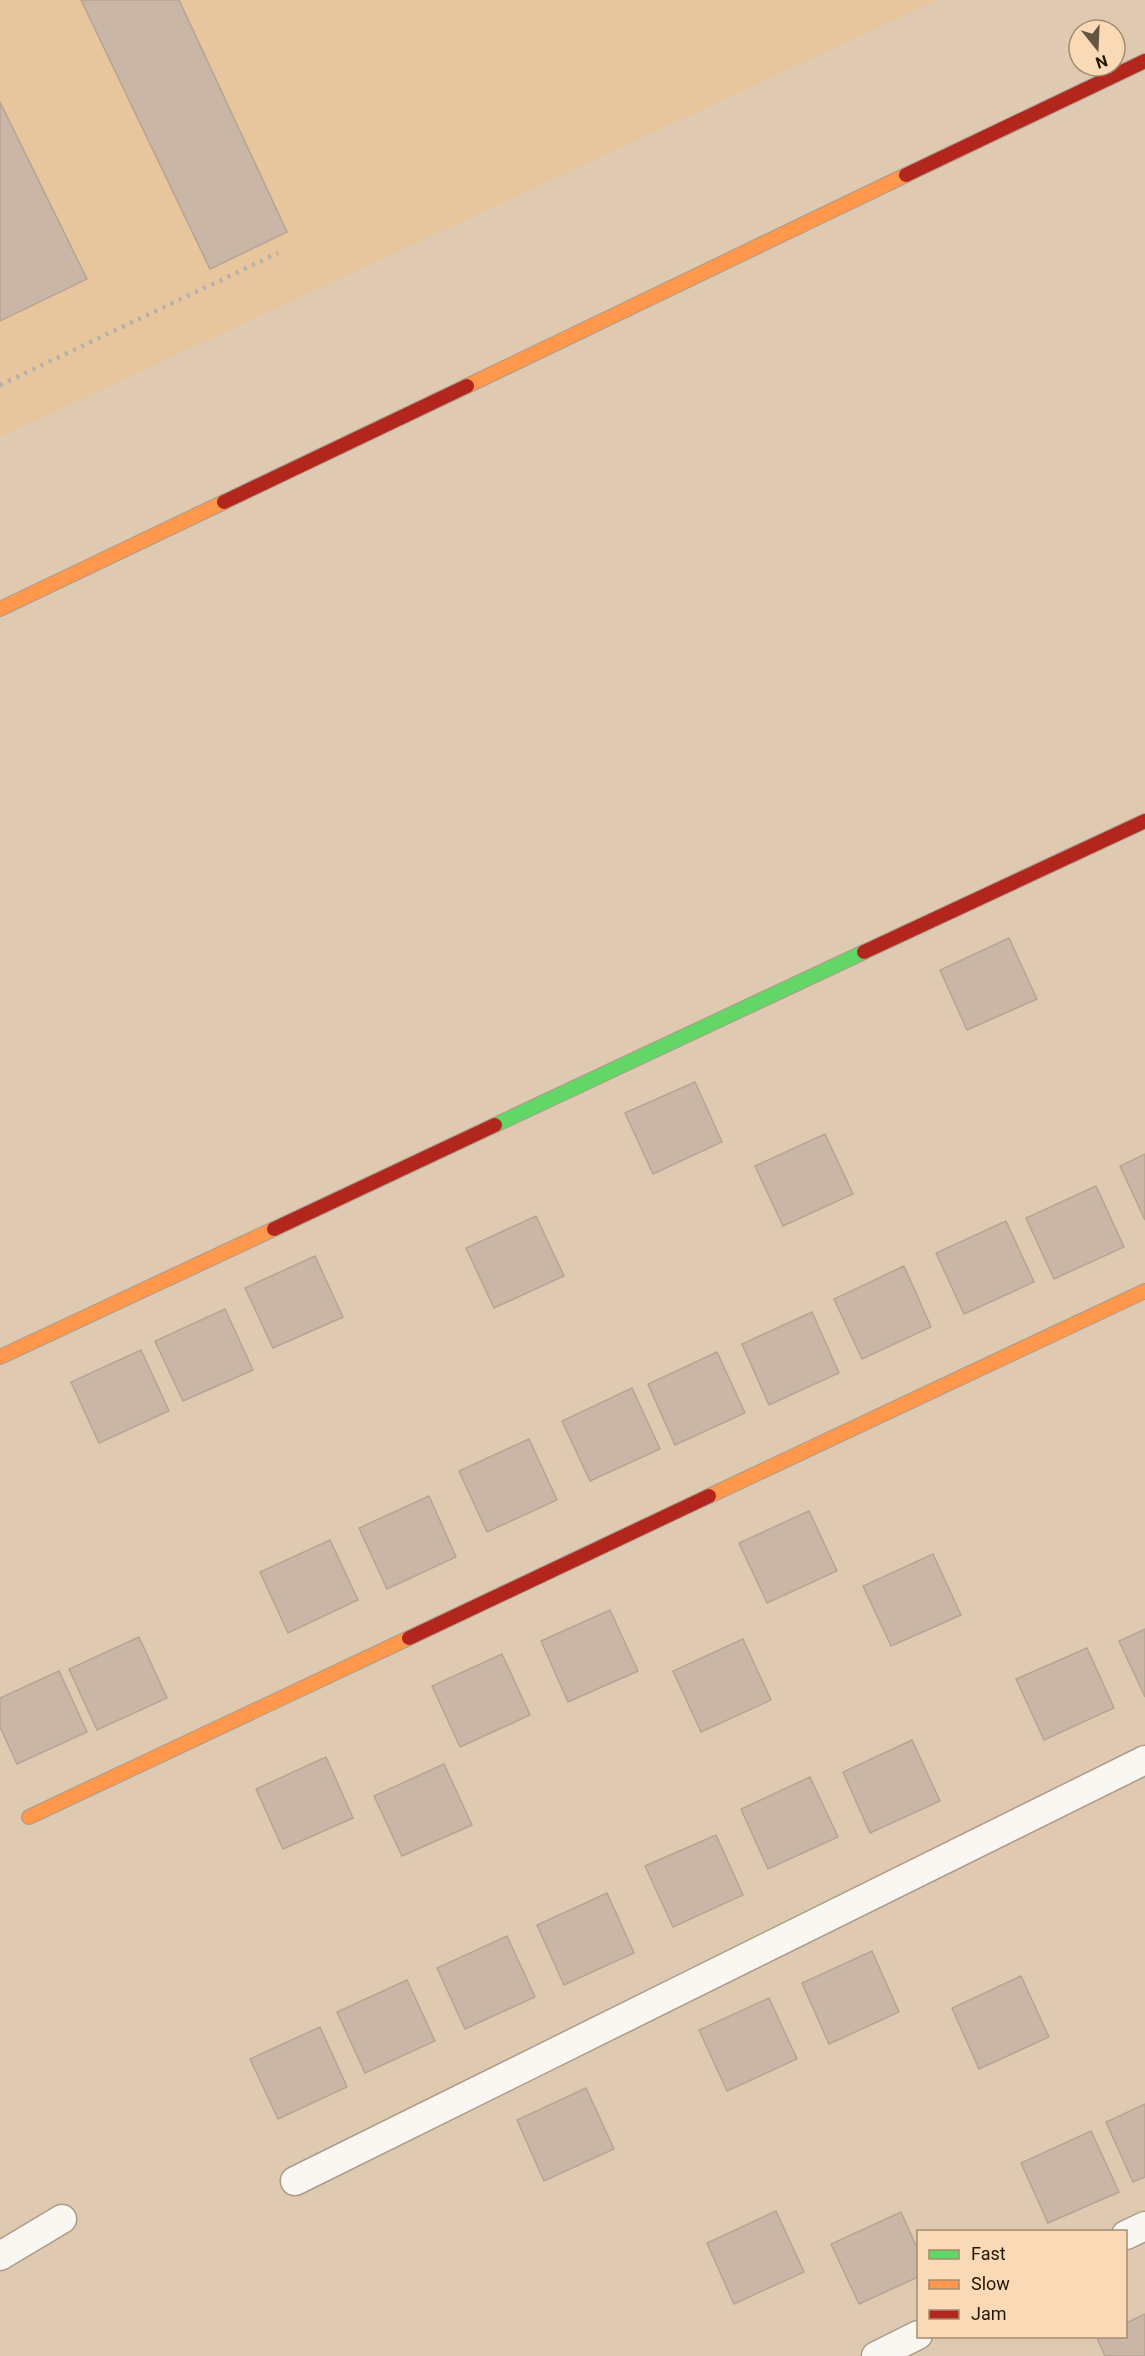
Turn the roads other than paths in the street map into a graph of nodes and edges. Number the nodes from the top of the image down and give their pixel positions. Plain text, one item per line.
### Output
1 (1145, 61) edge
2 (0, 609) edge
3 (1145, 820) edge
4 (1145, 1291) edge
5 (0, 1357) edge
6 (1145, 1760) edge
7 (29, 1817) dead end
8 (295, 2181) dead end
9 (62, 2219) dead end
10 (1145, 2226) edge
11 (1127, 2234) edge
12 (0, 2256) edge
13 (917, 2336) edge
14 (876, 2356) edge

1 - 2 street
3 - 5 street
4 - 7 street
6 - 8 street
9 - 12 street
10 - 11 street
13 - 14 street

